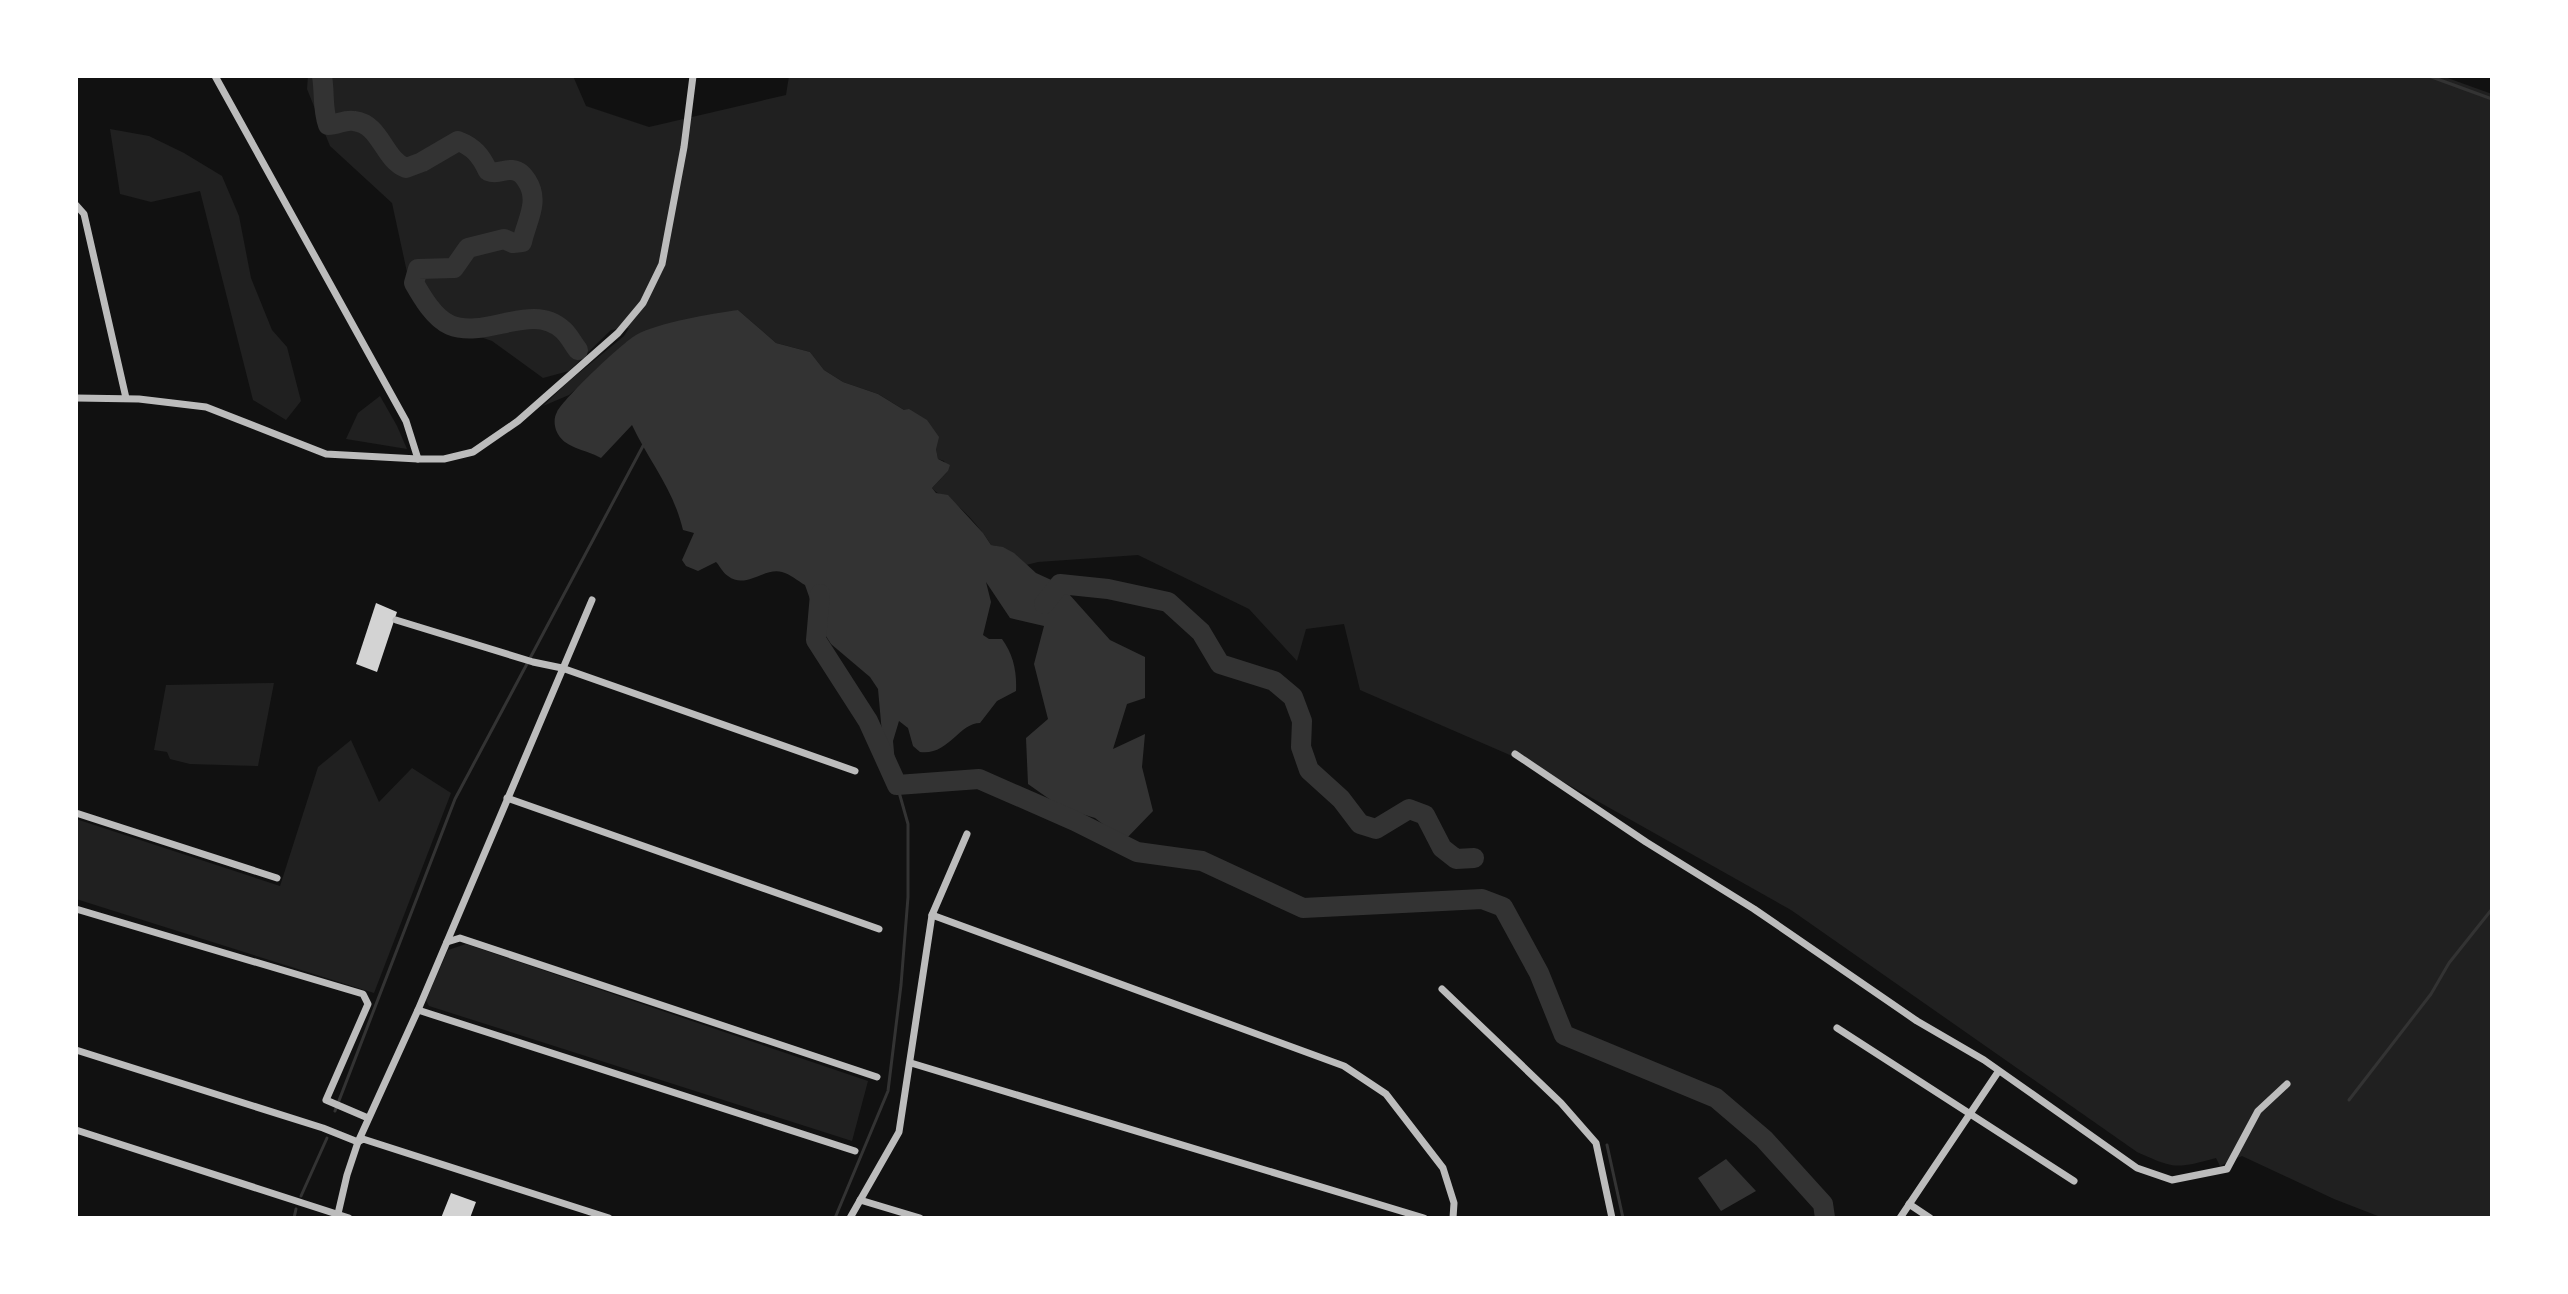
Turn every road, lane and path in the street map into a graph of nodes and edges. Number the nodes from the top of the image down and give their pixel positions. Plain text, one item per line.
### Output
1 (215, 76) edge
2 (693, 76) edge
3 (76, 205) edge
4 (76, 398) edge
5 (126, 398) junction
6 (418, 459) junction
7 (592, 600) dead end
8 (396, 620) dead end
9 (562, 668) junction
10 (1515, 754) dead end
11 (855, 771) dead end
12 (507, 798) junction
13 (76, 813) edge
14 (967, 834) dead end
15 (277, 878) dead end
16 (76, 909) edge
17 (932, 915) junction
18 (879, 929) dead end
19 (447, 942) junction
20 (1442, 989) dead end
21 (418, 1010) junction
22 (1837, 1028) dead end
23 (76, 1050) edge
24 (911, 1063) junction
25 (1998, 1072) junction
26 (877, 1077) dead end
27 (2287, 1084) dead end
28 (1971, 1113) junction
29 (368, 1118) junction
30 (76, 1130) edge
31 (361, 1140) junction
32 (855, 1151) dead end
33 (2074, 1181) dead end
34 (860, 1200) junction
35 (1909, 1204) junction
36 (338, 1217) edge
37 (349, 1218) edge
38 (609, 1218) edge
39 (850, 1218) edge
40 (920, 1218) edge
41 (1424, 1218) edge
42 (1453, 1218) edge
43 (1612, 1218) edge
44 (1900, 1218) edge
45 (1930, 1218) edge

1 - 6 street
2 - 6 street
3 - 5 street
4 - 5 street
5 - 6 street
7 - 9 street
8 - 9 street
9 - 11 street
9 - 12 street
10 - 25 street
12 - 18 street
12 - 19 street
13 - 15 street
14 - 17 street
16 - 29 street
17 - 24 street
17 - 42 street
19 - 21 street
19 - 26 street
20 - 43 street
21 - 29 street
21 - 32 street
22 - 28 street
23 - 31 street
24 - 34 street
24 - 41 street
25 - 27 street
25 - 28 street
28 - 33 street
28 - 35 street
29 - 31 street
30 - 36 street
31 - 36 street
31 - 38 street
34 - 39 street
34 - 40 street
35 - 44 street
35 - 45 street
36 - 37 street

